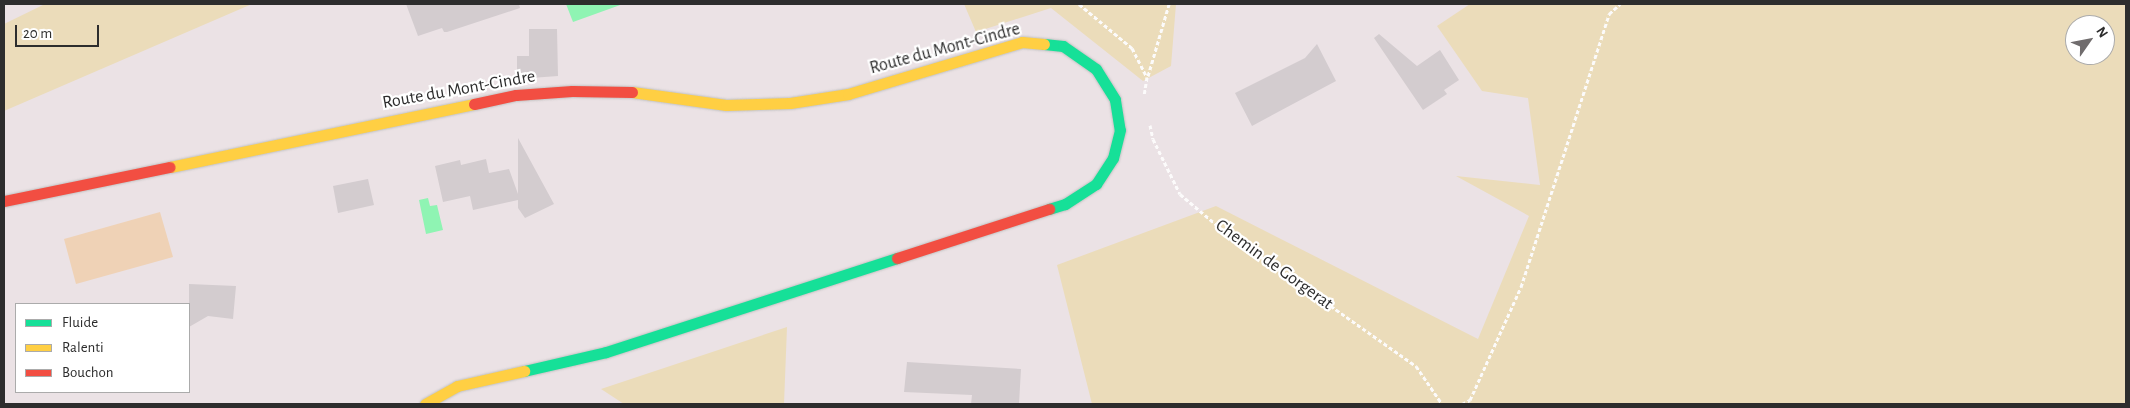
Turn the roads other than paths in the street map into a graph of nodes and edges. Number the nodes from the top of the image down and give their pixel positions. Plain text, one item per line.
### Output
1 (4, 201) edge
2 (425, 404) edge

1 - 2 street, Route du Mont-Cindre

